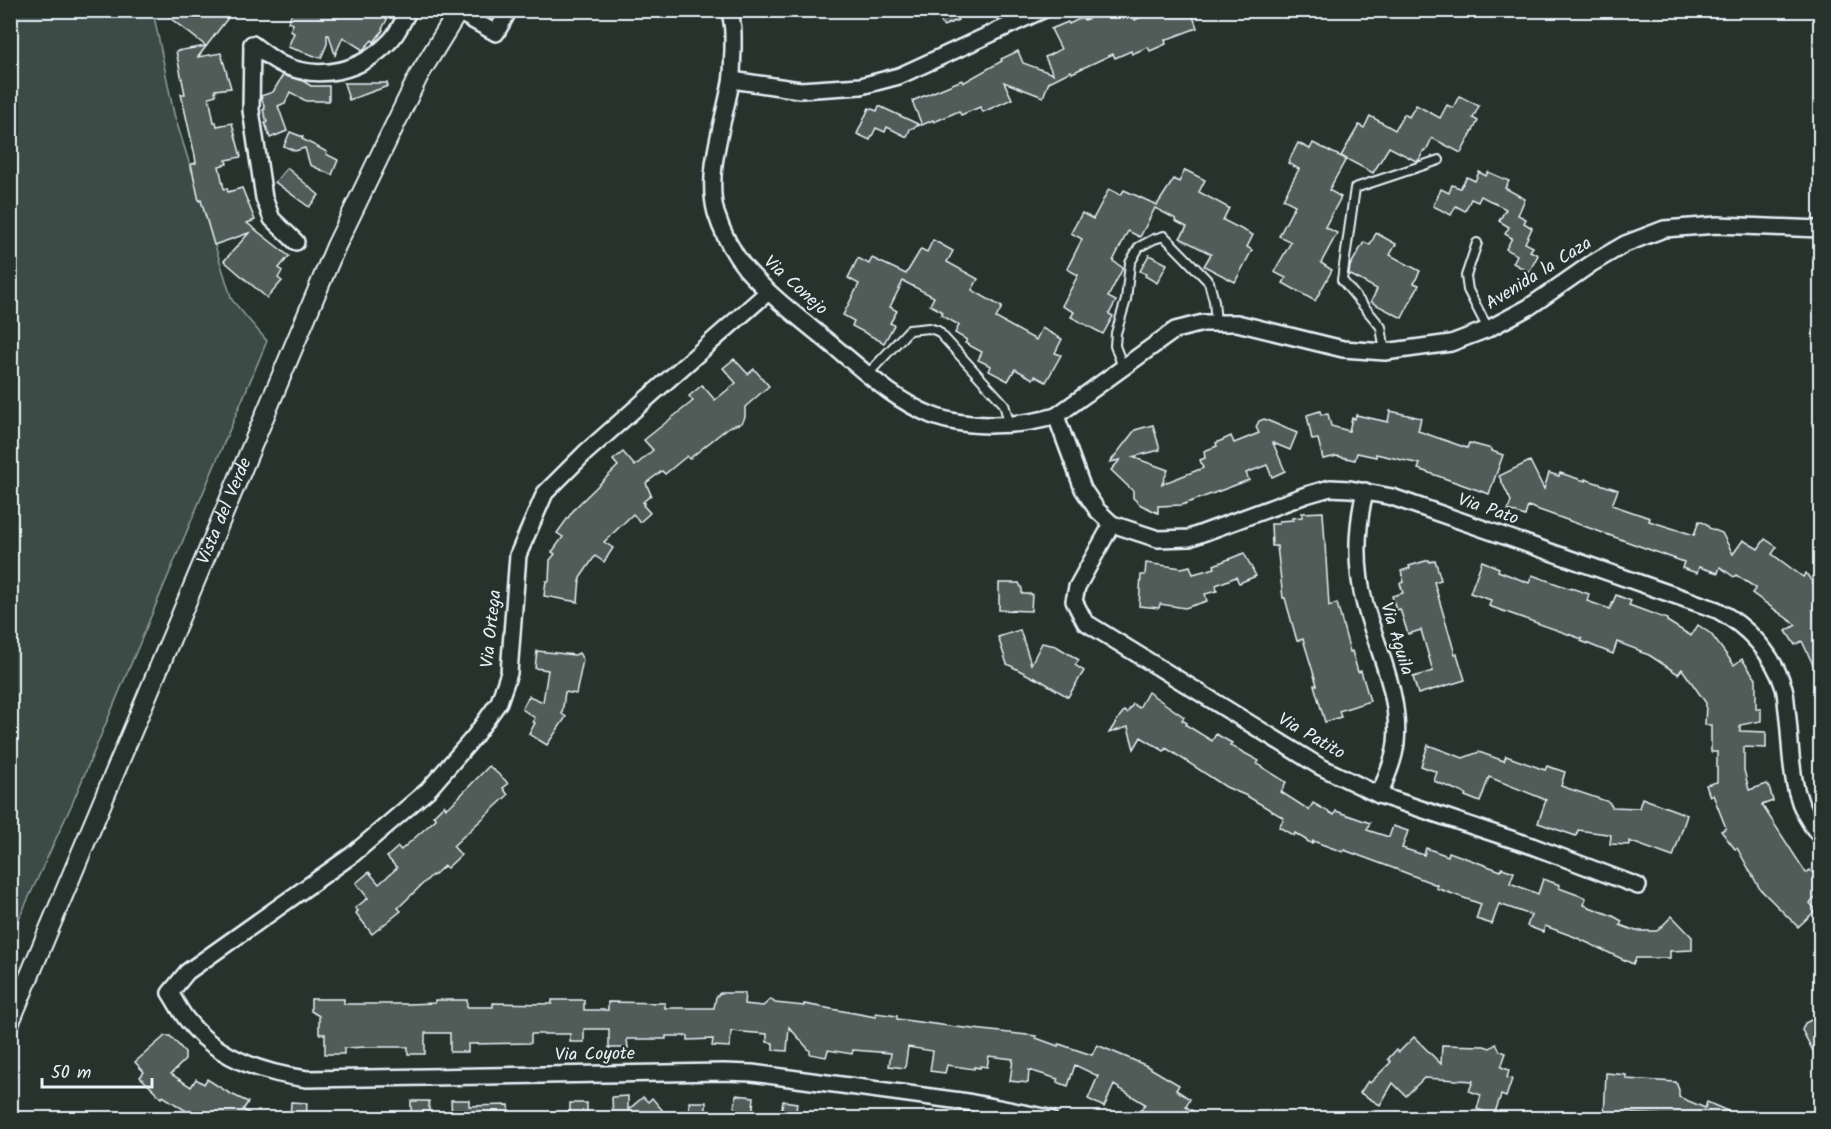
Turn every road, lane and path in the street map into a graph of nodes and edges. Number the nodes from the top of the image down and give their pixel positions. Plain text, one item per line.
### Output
1 (409, 10) edge
2 (509, 10) edge
3 (729, 10) edge
4 (1043, 10) edge
5 (458, 11) edge
6 (732, 80) junction
7 (1439, 160) dead end
8 (1821, 229) edge
9 (296, 242) dead end
10 (1477, 243) dead end
11 (768, 292) junction
12 (1216, 323) junction
13 (1488, 329) junction
14 (1385, 352) junction
15 (1123, 367) junction
16 (867, 375) junction
17 (1056, 416) junction
18 (1009, 423) junction
19 (1365, 491) junction
20 (1112, 524) junction
21 (1379, 795) junction
22 (1821, 836) edge
23 (1638, 886) dead end
24 (170, 993) joint
25 (10, 1022) edge
26 (1049, 1119) edge

1 - 9 street
2 - 5 street
3 - 6 street, Via Conejo
4 - 6 street
5 - 25 street, Vista del Verde
6 - 11 street, Via Conejo
7 - 14 lane
8 - 13 street, Avenida la Caza
10 - 13 lane
11 - 16 street, Via Conejo
11 - 24 street, Via Ortega
12 - 14 street, Avenida la Caza
12 - 15 street, Avenida la Caza
12 - 15 lane
13 - 14 street, Avenida la Caza
15 - 17 street, Avenida la Caza
16 - 18 street, Via Conejo
16 - 18 lane
17 - 18 street, Via Conejo
17 - 20 street, Via Pato
19 - 20 street, Via Pato
19 - 21 street, Via Aguila
19 - 22 street, Via Pato
20 - 21 street, Via Patito
21 - 23 street, Via Patito
24 - 26 street, Via Coyote

